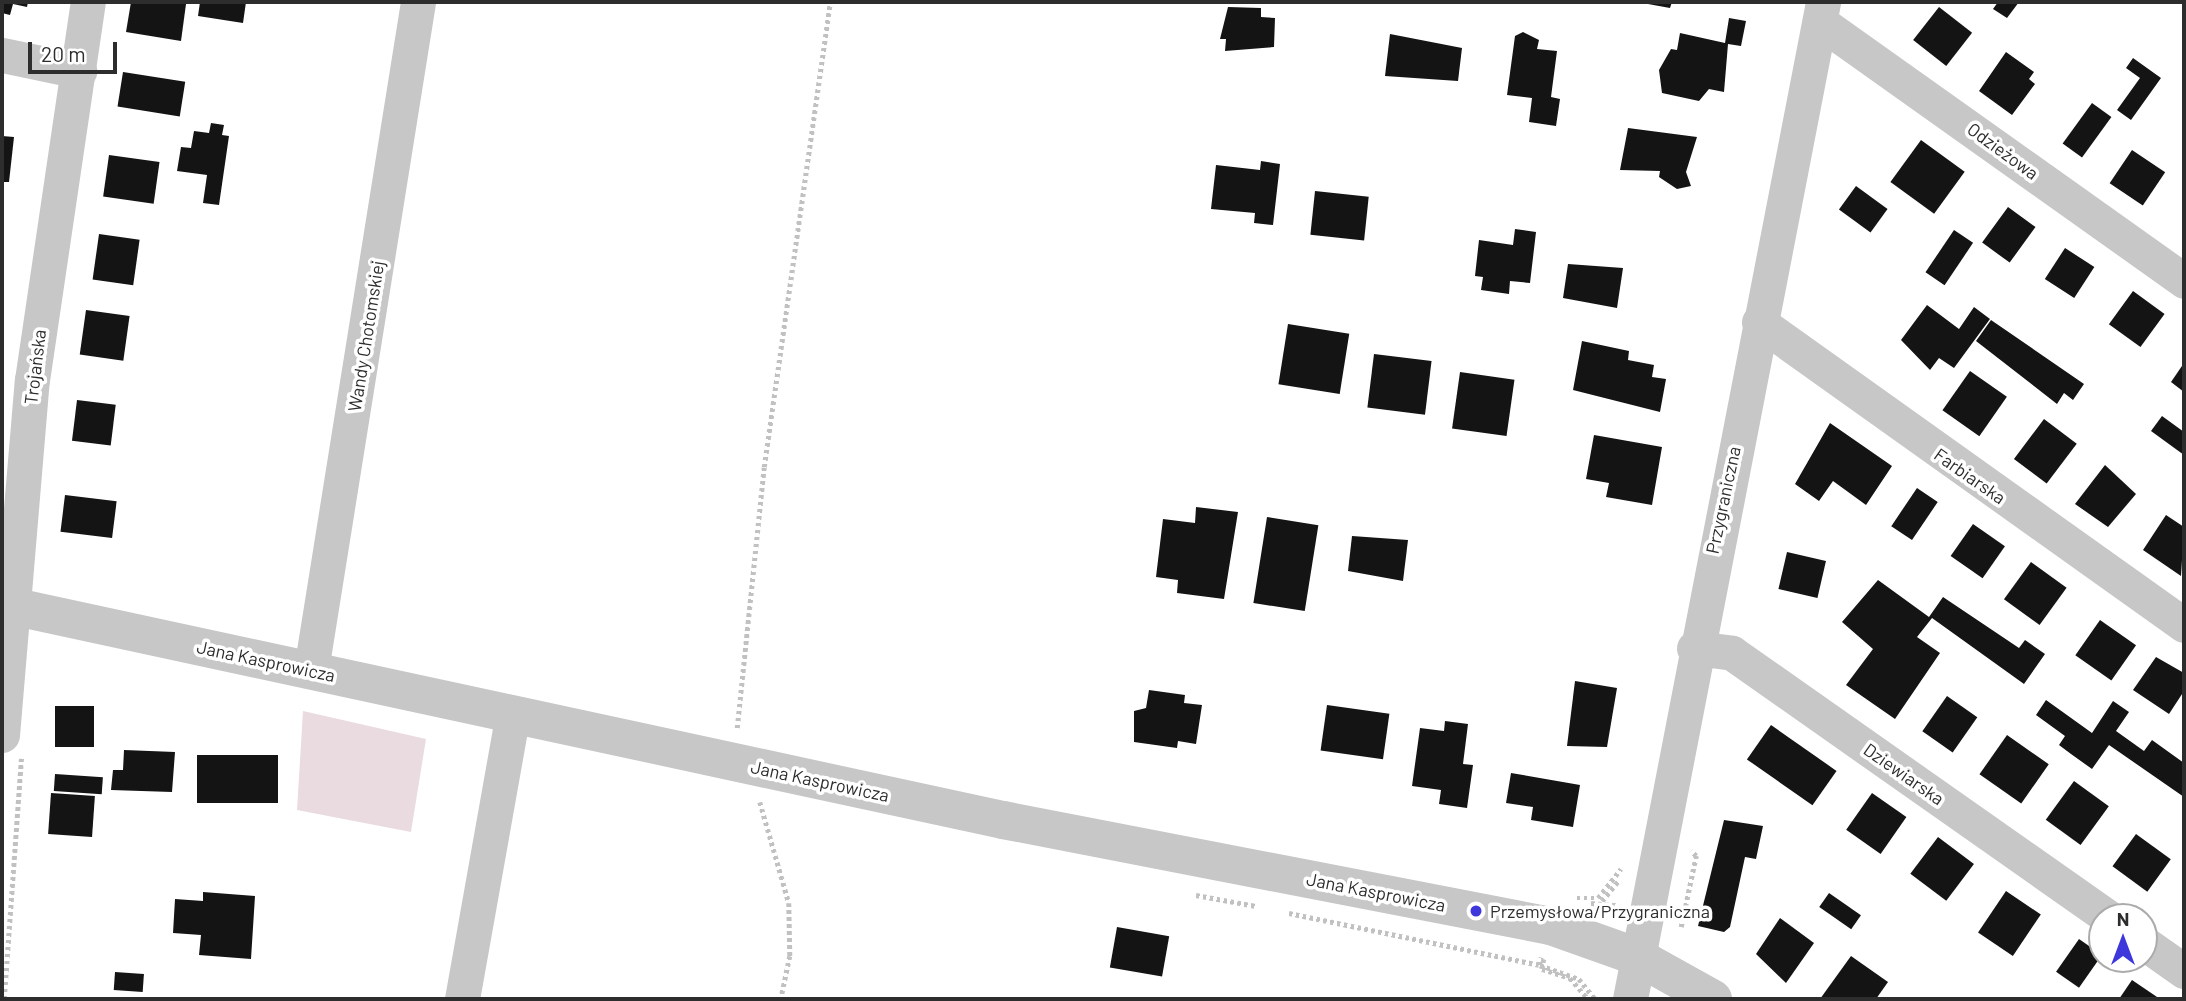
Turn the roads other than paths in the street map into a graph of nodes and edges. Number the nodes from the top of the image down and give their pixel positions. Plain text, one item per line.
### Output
1 (88, 2) edge
2 (418, 2) edge
3 (1821, 12) edge
4 (2, 55) edge
5 (79, 71) junction
6 (2184, 281) edge
7 (1759, 322) junction
8 (6, 605) edge
9 (2184, 625) edge
10 (1694, 648) junction
11 (311, 670) junction
12 (513, 714) junction
13 (12, 743) edge
14 (2088, 903) edge
15 (2158, 953) edge
16 (1638, 957) junction
17 (2184, 971) edge
18 (462, 999) edge
19 (1630, 999) edge
20 (1713, 999) edge

1 - 5 street, Trojańska
2 - 11 street, Wandy Chotomskiej
3 - 6 street, Odzieżowa
3 - 7 street, Przygraniczna
4 - 5 street
5 - 8 street, Trojańska
7 - 9 street, Farbiarska
7 - 10 street, Przygraniczna
8 - 11 street, Jana Kasprowicza
8 - 13 street, Trojańska
10 - 14 street, Dziewiarska
10 - 16 street, Przygraniczna
11 - 12 street, Jana Kasprowicza
12 - 16 street, Jana Kasprowicza
12 - 18 street
15 - 17 street
16 - 19 street, Przygraniczna
16 - 20 street, Jana Kasprowicza

